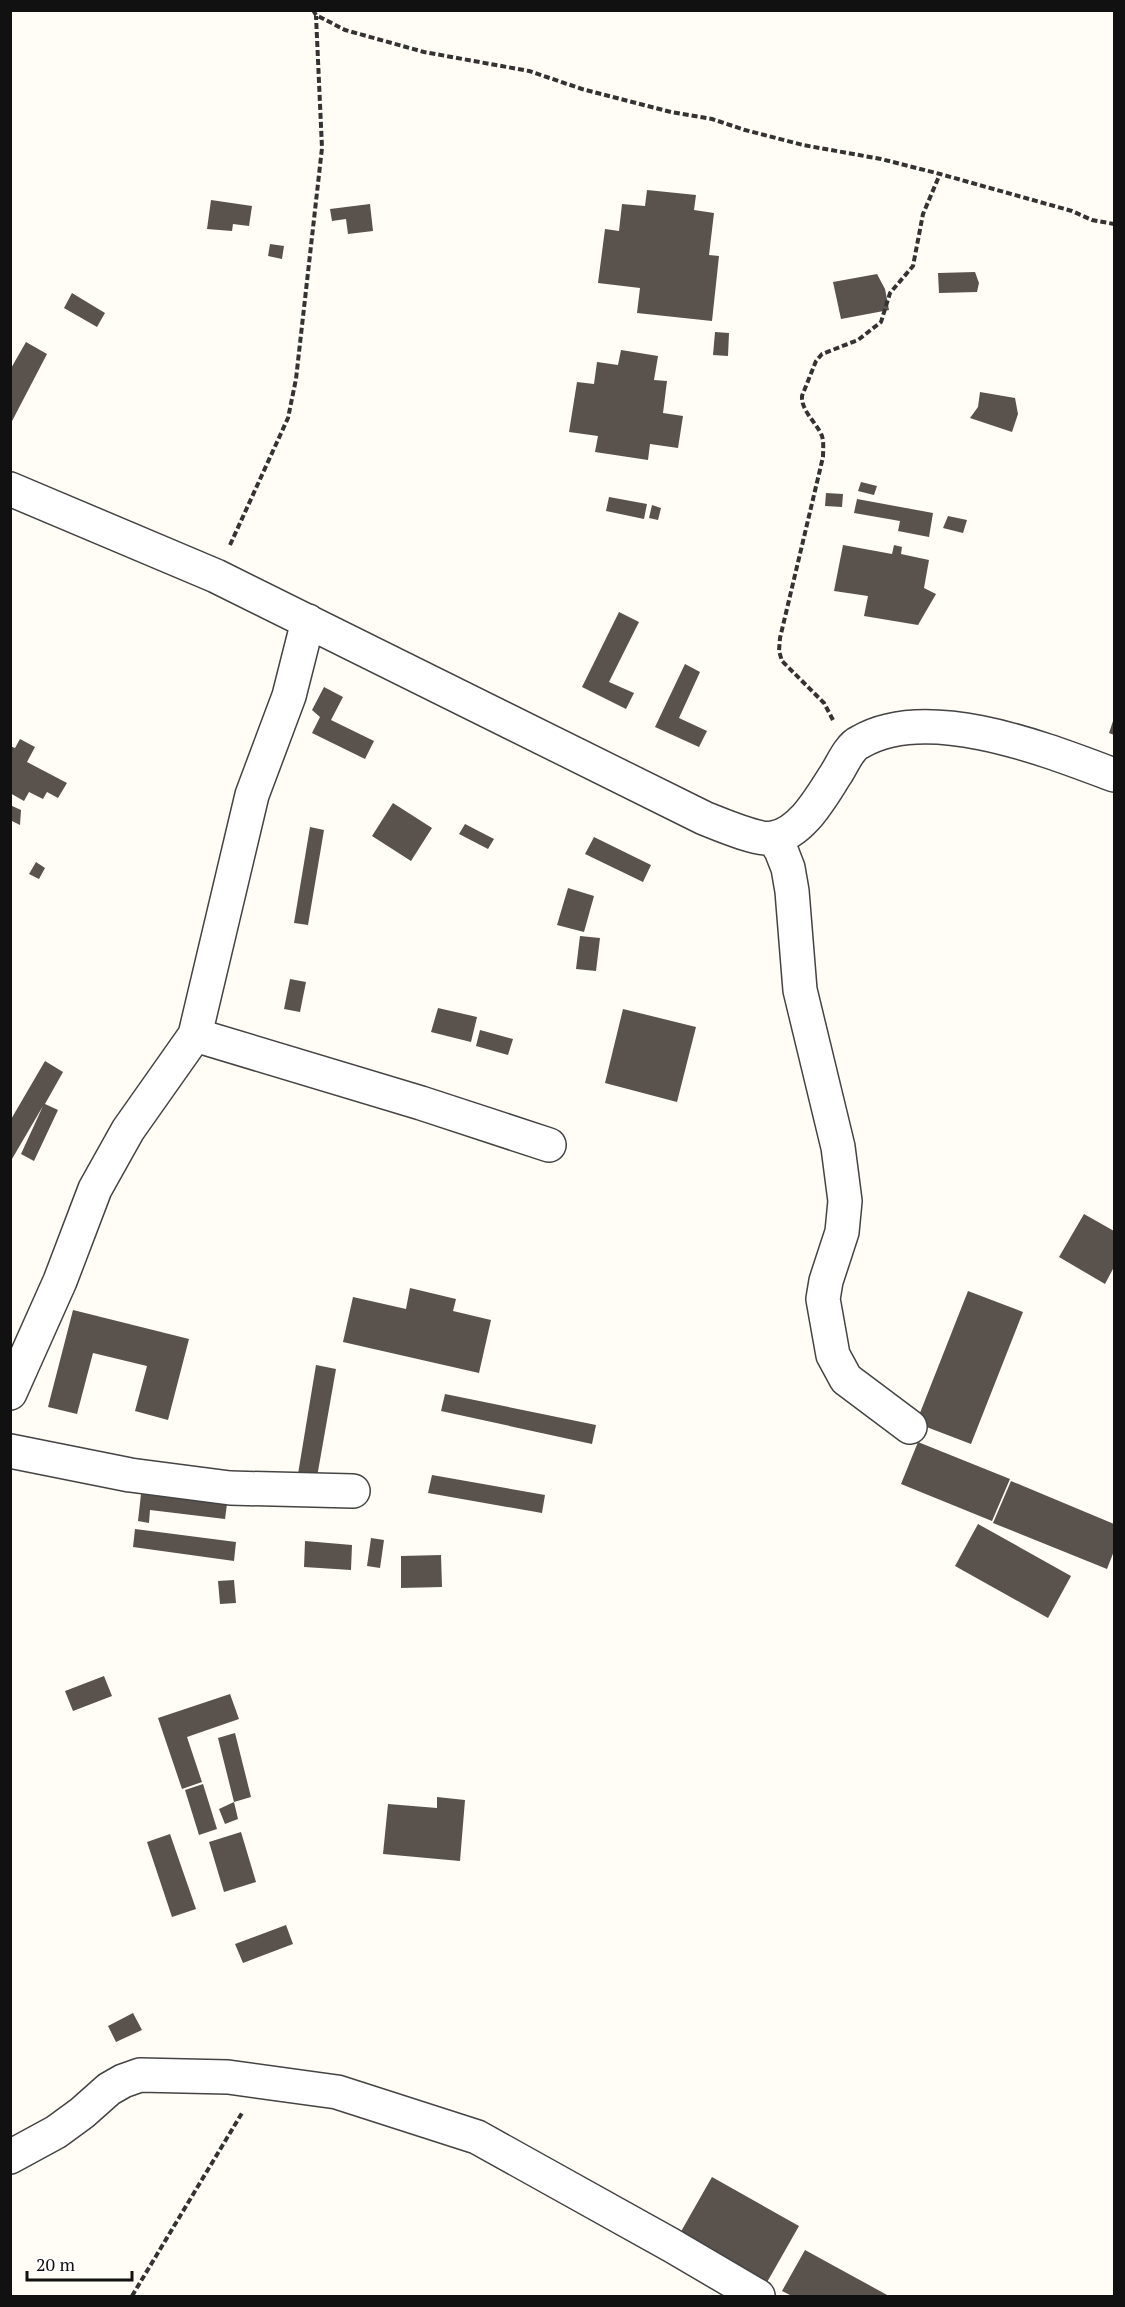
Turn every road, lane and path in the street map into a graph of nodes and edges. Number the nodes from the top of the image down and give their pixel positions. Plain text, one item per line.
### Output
1 (313, 10) edge
2 (316, 15) junction
3 (940, 174) junction
4 (1114, 224) edge
5 (10, 489) edge
6 (216, 576) junction
7 (308, 621) junction
8 (851, 751) junction
9 (1114, 774) edge
10 (773, 838) junction
11 (195, 1035) junction
12 (549, 1145) dead end
13 (12, 1388) edge
14 (910, 1427) dead end
15 (10, 1451) edge
16 (352, 1491) dead end
17 (261, 2081) junction
18 (10, 2157) edge
19 (132, 2296) edge
20 (758, 2296) edge

1 - 2 path
2 - 3 path
2 - 6 path
3 - 4 path
3 - 8 path
5 - 6 street
6 - 7 street
7 - 10 street
7 - 11 street
8 - 9 street
8 - 10 street
10 - 14 street
11 - 12 street
11 - 13 street
15 - 16 street
17 - 18 street
17 - 19 path
17 - 20 street

